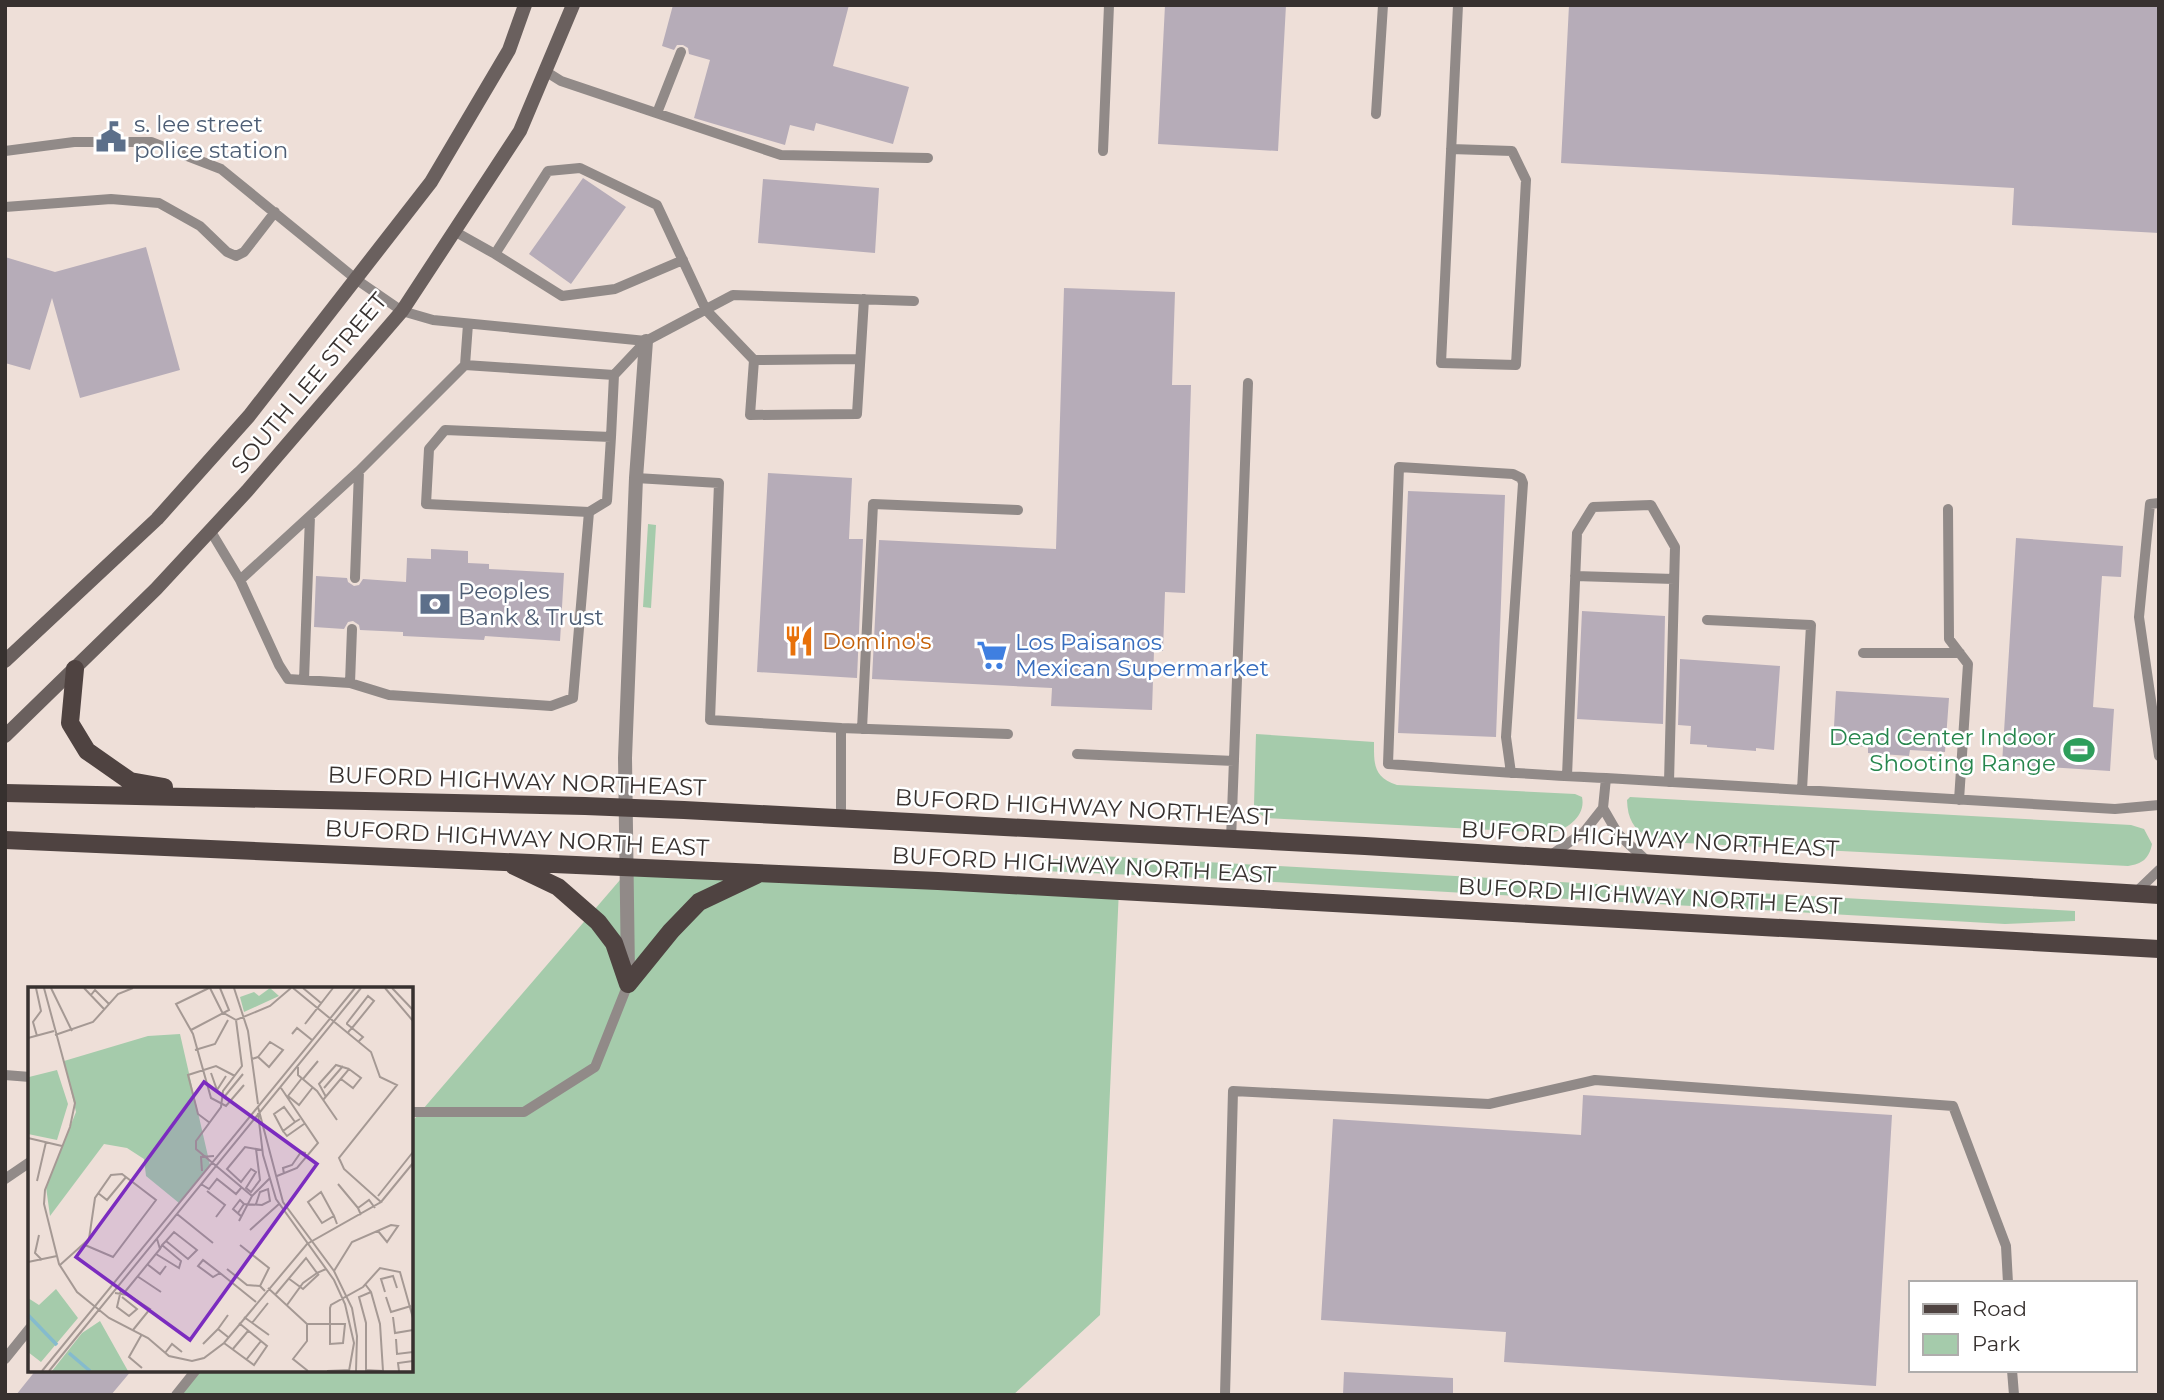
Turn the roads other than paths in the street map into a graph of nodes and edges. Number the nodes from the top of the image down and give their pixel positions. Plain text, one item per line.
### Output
1 (525, 5) edge
2 (573, 5) edge
3 (1108, 5) edge
4 (1383, 5) edge
5 (1458, 5) edge
6 (681, 52) dead end
7 (545, 71) junction
8 (657, 113) junction
9 (1376, 114) dead end
10 (1451, 149) junction
11 (1103, 150) dead end
12 (5, 151) edge
13 (928, 158) dead end
14 (5, 207) edge
15 (275, 212) junction
16 (454, 230) junction
17 (495, 254) junction
18 (683, 260) junction
19 (357, 280) junction
20 (864, 299) junction
21 (914, 300) dead end
22 (706, 310) junction
23 (402, 311) junction
24 (468, 324) junction
25 (646, 341) junction
26 (860, 359) junction
27 (754, 360) junction
28 (466, 365) junction
29 (614, 375) junction
30 (1248, 383) dead end
31 (611, 437) junction
32 (359, 471) junction
33 (636, 478) junction
34 (2159, 503) edge
35 (1948, 509) dead end
36 (1018, 510) dead end
37 (589, 512) junction
38 (310, 516) junction
39 (210, 530) junction
40 (1575, 576) junction
41 (355, 579) dead end
42 (1674, 579) junction
43 (240, 580) junction
44 (1707, 620) dead end
45 (352, 629) dead end
46 (1863, 653) dead end
47 (1960, 653) junction
48 (5, 661) edge
49 (75, 669) junction
50 (304, 680) junction
51 (350, 683) junction
52 (841, 728) junction
53 (862, 729) junction
54 (1008, 734) dead end
55 (5, 736) edge
56 (1077, 754) dead end
57 (2159, 756) edge
58 (1234, 761) junction
59 (1511, 772) junction
60 (1567, 776) junction
61 (1606, 778) junction
62 (1669, 782) junction
63 (1802, 790) junction
64 (5, 793) edge
65 (209, 796) junction
66 (1959, 800) junction
67 (2159, 806) edge
68 (626, 808) junction
69 (1603, 808) junction
70 (841, 819) junction
71 (5, 840) edge
72 (1231, 840) junction
73 (1548, 857) junction
74 (506, 862) junction
75 (1648, 863) junction
76 (626, 867) junction
77 (2159, 870) edge
78 (759, 873) junction
79 (2134, 894) junction
80 (2159, 895) edge
81 (2159, 949) edge
82 (628, 984) junction
83 (5, 1075) edge
84 (28, 1077) edge
85 (413, 1112) edge
86 (28, 1163) edge
87 (5, 1180) edge
88 (2008, 1281) edge
89 (28, 1330) edge
90 (5, 1359) edge
91 (195, 1372) edge
92 (2012, 1372) edge
93 (176, 1395) edge
94 (1225, 1395) edge
95 (2014, 1395) edge

1 - 19 main road, SOUTH LEE STREET
2 - 7 main road, SOUTH LEE STREET
3 - 11 lane
4 - 9 lane
5 - 10 lane
6 - 8 lane
7 - 8 lane
7 - 16 main road, SOUTH LEE STREET
8 - 13 lane
10 - 10 lane
12 - 15 lane
14 - 15 lane
15 - 19 lane
16 - 17 lane
16 - 23 main road, SOUTH LEE STREET
17 - 18 lane
17 - 18 lane
18 - 22 lane
19 - 23 lane
19 - 48 main road, SOUTH LEE STREET
20 - 21 lane
20 - 22 lane
20 - 26 lane
22 - 25 lane
22 - 27 lane
23 - 24 lane
23 - 39 main road, SOUTH LEE STREET
24 - 25 lane
24 - 28 lane
25 - 29 lane
25 - 33 street
26 - 27 lane
26 - 27 lane
28 - 29 lane
28 - 32 lane
29 - 31 lane
30 - 58 lane
31 - 37 lane
31 - 37 lane
32 - 38 lane
32 - 41 lane
33 - 52 lane
33 - 68 street
34 - 57 lane
35 - 47 lane
36 - 53 lane
37 - 51 lane
38 - 43 lane
38 - 50 lane
39 - 43 lane
39 - 49 main road, SOUTH LEE STREET
40 - 42 lane
40 - 42 lane
40 - 60 lane
42 - 62 lane
43 - 50 lane
44 - 63 lane
45 - 51 lane
46 - 47 lane
47 - 66 lane
49 - 55 main road, SOUTH LEE STREET
49 - 65 main road
50 - 51 lane
52 - 53 lane
52 - 70 lane
53 - 54 lane
56 - 58 lane
58 - 72 lane
59 - 59 lane
59 - 60 lane
60 - 61 lane
61 - 62 lane
61 - 69 lane
62 - 63 lane
63 - 66 lane
64 - 65 main road, BUFORD HIGHWAY NORTHEAST
65 - 68 main road, BUFORD HIGHWAY NORTHEAST
66 - 67 lane
68 - 70 main road, BUFORD HIGHWAY NORTHEAST
68 - 76 street
69 - 73 lane
69 - 75 lane
70 - 72 main road, BUFORD HIGHWAY NORTHEAST
71 - 74 main road, BUFORD HIGHWAY NORTH EAST
72 - 73 main road, BUFORD HIGHWAY NORTHEAST
73 - 75 main road, BUFORD HIGHWAY NORTHEAST
74 - 76 main road, BUFORD HIGHWAY NORTH EAST
74 - 82 main road
75 - 79 main road, BUFORD HIGHWAY NORTHEAST
76 - 78 main road, BUFORD HIGHWAY NORTH EAST
76 - 82 street
77 - 79 lane
78 - 81 main road, BUFORD HIGHWAY NORTH EAST
78 - 82 main road
79 - 80 main road, BUFORD HIGHWAY NORTHEAST
82 - 85 lane
83 - 84 lane
86 - 87 lane
88 - 94 lane
89 - 90 lane
91 - 93 lane
92 - 95 lane

